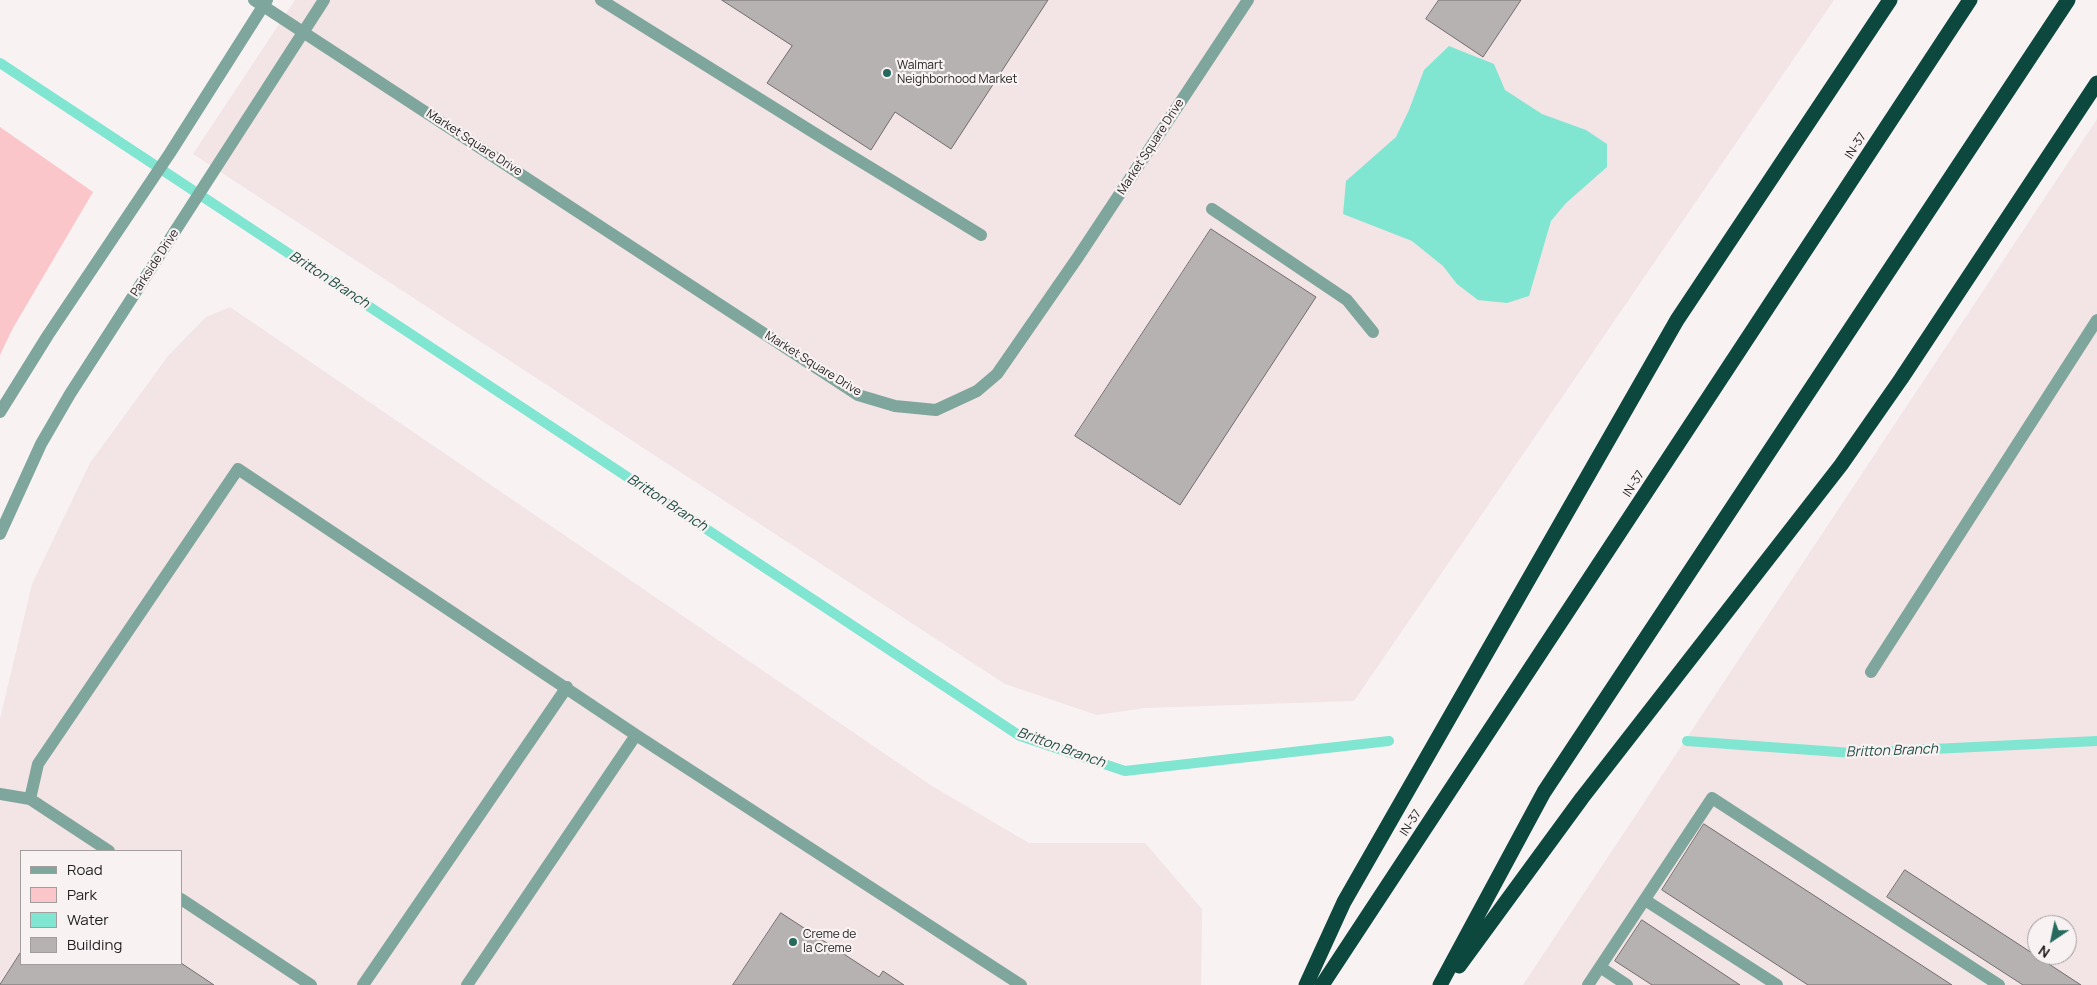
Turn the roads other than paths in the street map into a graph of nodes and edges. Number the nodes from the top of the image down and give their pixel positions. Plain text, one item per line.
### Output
1 (324, 0) edge
2 (601, 0) edge
3 (1248, 0) edge
4 (1890, 0) edge
5 (1970, 0) edge
6 (2068, 0) edge
7 (262, 2) edge
8 (304, 32) junction
9 (2097, 83) edge
10 (1212, 209) dead end
11 (981, 235) dead end
12 (2097, 320) edge
13 (1373, 332) dead end
14 (0, 412) edge
15 (0, 534) edge
16 (1871, 672) dead end
17 (566, 688) junction
18 (636, 735) junction
19 (0, 794) edge
20 (30, 799) junction
21 (107, 850) edge
22 (182, 900) edge
23 (1644, 900) junction
24 (1600, 967) junction
25 (311, 985) edge
26 (363, 985) edge
27 (468, 985) edge
28 (1021, 985) edge
29 (1306, 985) edge
30 (1322, 985) edge
31 (1440, 985) edge
32 (1445, 985) edge
33 (1588, 985) edge
34 (1627, 985) edge
35 (1777, 985) edge
36 (1999, 985) edge

1 - 8 street, Parkside Drive
2 - 11 street
3 - 8 street, Market Square Drive
4 - 29 highway
5 - 30 highway, IN-37
6 - 31 highway
7 - 8 street, Market Square Drive
7 - 14 street
8 - 15 street, Parkside Drive
9 - 32 highway
10 - 13 street
12 - 16 street
17 - 18 street
17 - 20 street
17 - 26 street
18 - 27 street
18 - 28 street
19 - 20 street
20 - 21 street
22 - 25 street
23 - 24 street
23 - 35 street
23 - 36 street
24 - 33 street
24 - 34 street

